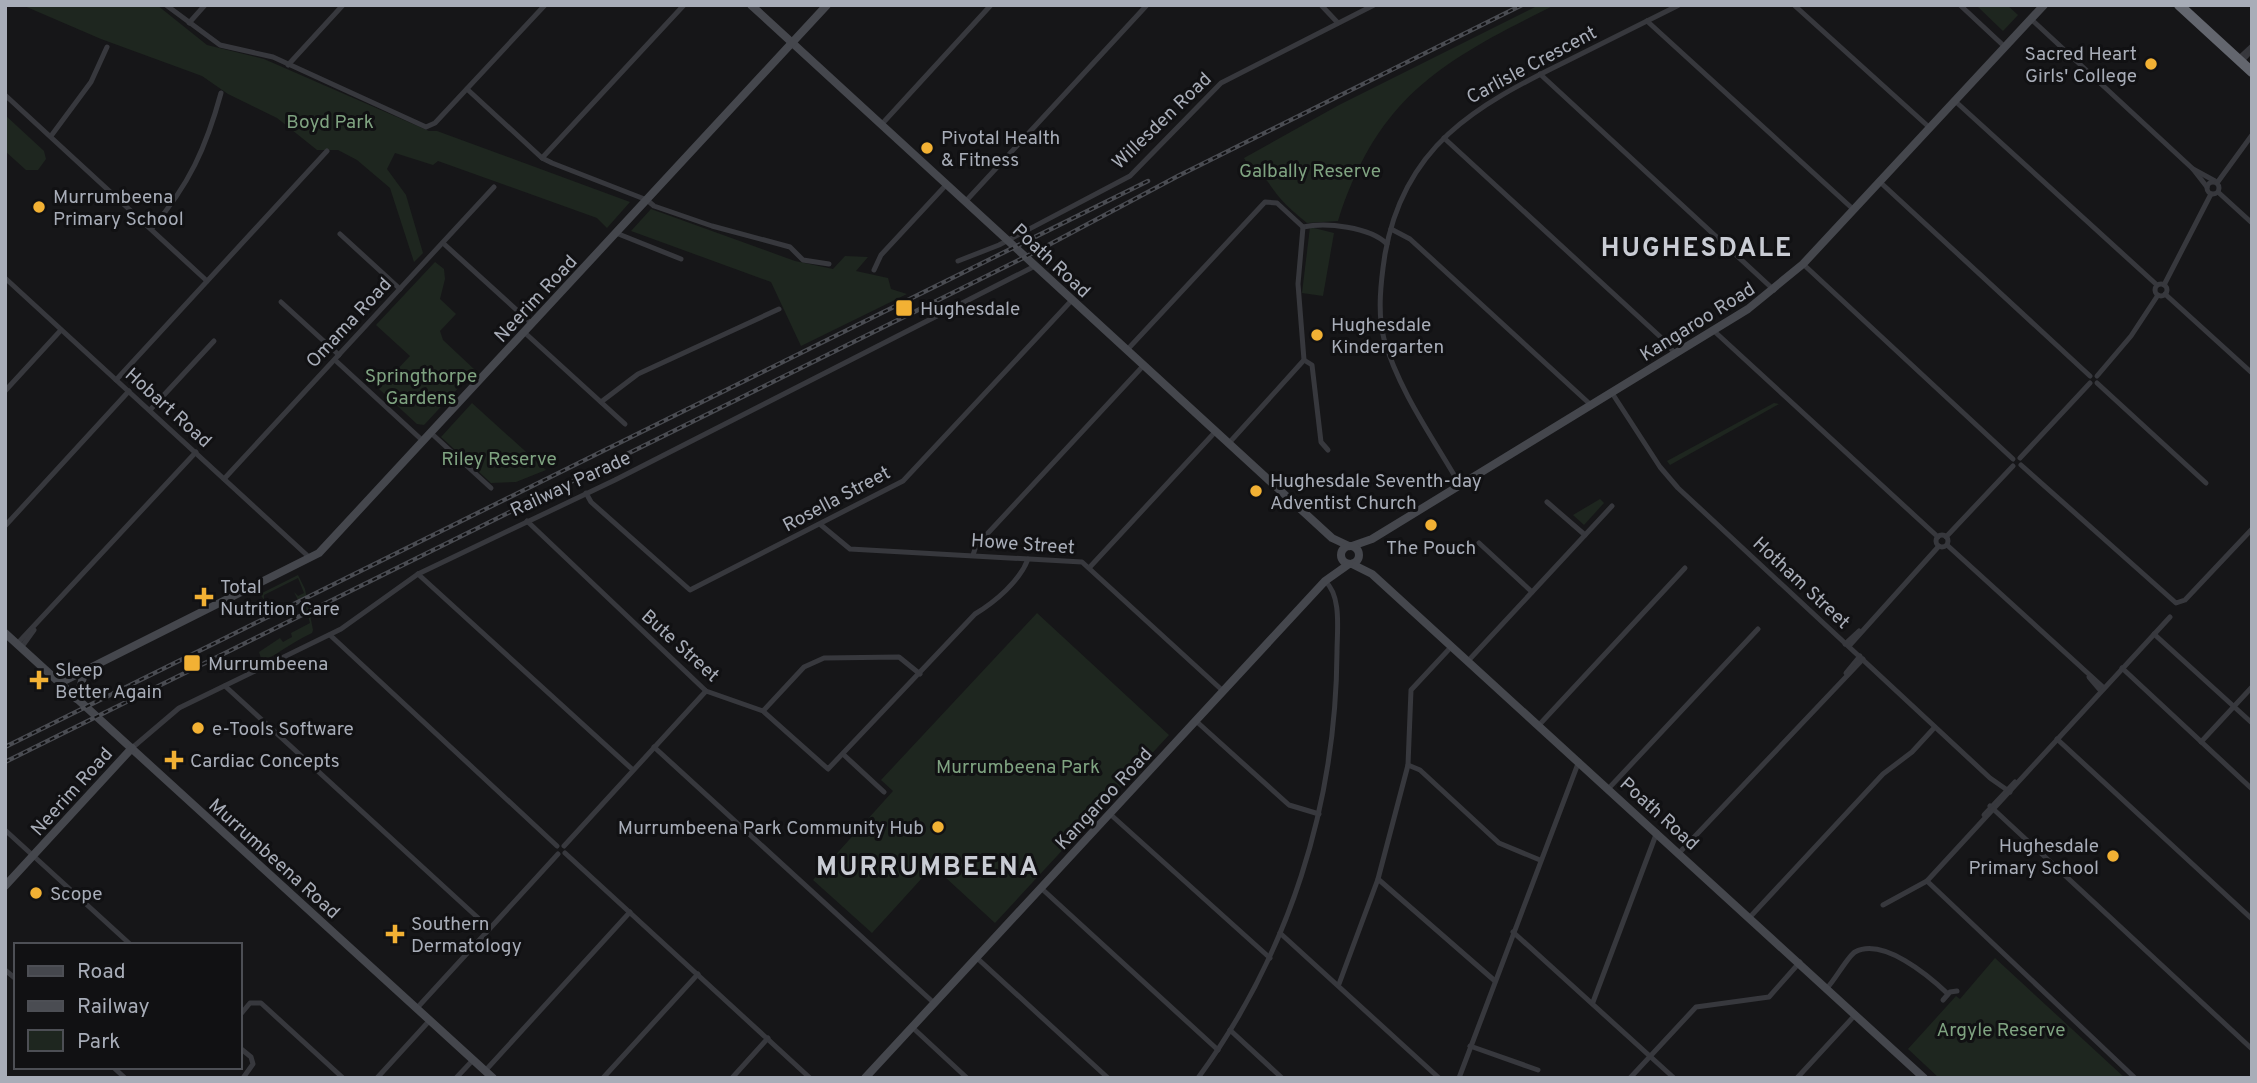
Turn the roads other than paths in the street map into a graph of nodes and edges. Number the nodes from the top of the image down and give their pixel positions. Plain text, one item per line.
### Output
1 (166, 5) edge
2 (205, 5) edge
3 (342, 5) edge
4 (545, 5) edge
5 (684, 5) edge
6 (751, 5) edge
7 (827, 5) edge
8 (991, 5) edge
9 (1147, 5) edge
10 (1321, 5) edge
11 (1374, 5) edge
12 (1679, 5) edge
13 (1794, 5) edge
14 (1960, 5) edge
15 (2044, 5) edge
16 (2179, 5) edge
17 (2031, 19) junction
18 (1647, 21) junction
19 (189, 23) junction
20 (1338, 23) junction
21 (792, 43) junction
22 (107, 47) dead end
23 (2005, 47) junction
24 (2252, 48) edge
25 (2239, 61) junction
26 (288, 65) junction
27 (2252, 72) edge
28 (1540, 74) junction
29 (467, 89) junction
30 (221, 93) dead end
31 (5, 95) edge
32 (1955, 101) junction
33 (881, 125) junction
34 (1930, 128) junction
35 (2252, 135) edge
36 (51, 136) junction
37 (1444, 138) junction
38 (327, 151) dead end
39 (542, 158) junction
40 (2193, 169) junction
41 (1880, 182) junction
42 (2216, 182) junction
43 (946, 185) junction
44 (494, 187) dead end
45 (2207, 187) junction
46 (2218, 192) junction
47 (2211, 194) junction
48 (647, 200) junction
49 (965, 202) junction
50 (1854, 210) junction
51 (2252, 223) edge
52 (1303, 227) junction
53 (152, 228) junction
54 (1391, 229) junction
55 (616, 233) junction
56 (341, 234) dead end
57 (1007, 240) junction
58 (443, 243) junction
59 (1387, 244) junction
60 (681, 259) dead end
61 (958, 261) dead end
62 (829, 264) dead end
63 (1803, 264) junction
64 (1035, 266) junction
65 (874, 270) dead end
66 (5, 278) edge
67 (208, 281) junction
68 (2157, 285) junction
69 (2164, 285) junction
70 (400, 289) junction
71 (1774, 290) junction
72 (2165, 294) junction
73 (2158, 295) junction
74 (1072, 300) junction
75 (281, 302) dead end
76 (779, 309) dead end
77 (532, 324) junction
78 (61, 330) junction
79 (1714, 331) junction
80 (524, 332) junction
81 (214, 341) dead end
82 (1127, 350) junction
83 (1675, 354) junction
84 (337, 358) junction
85 (1304, 360) junction
86 (1144, 365) junction
87 (2252, 373) edge
88 (2093, 379) junction
89 (116, 380) junction
90 (5, 391) edge
91 (129, 391) junction
92 (1612, 393) junction
93 (601, 402) junction
94 (1591, 405) junction
95 (150, 411) junction
96 (625, 424) dead end
97 (1216, 431) junction
98 (431, 433) junction
99 (423, 442) junction
100 (1229, 443) junction
101 (1328, 450) dead end
102 (195, 452) junction
103 (2017, 462) junction
104 (224, 479) junction
105 (2206, 483) dead end
106 (1460, 485) junction
107 (491, 488) dead end
108 (586, 494) junction
109 (1547, 502) dead end
110 (1612, 506) dead end
111 (527, 521) junction
112 (821, 525) junction
113 (5, 526) edge
114 (2252, 529) edge
115 (1585, 535) junction
116 (1938, 537) junction
117 (1947, 537) junction
118 (1332, 538) junction
119 (1372, 539) junction
120 (1479, 543) dead end
121 (1947, 545) junction
122 (1350, 546) junction
123 (1939, 546) junction
124 (973, 555) junction
125 (1342, 555) junction
126 (1359, 555) junction
127 (311, 559) junction
128 (1028, 559) junction
129 (1351, 564) junction
130 (1089, 568) junction
131 (1685, 568) dead end
132 (1335, 571) junction
133 (418, 574) junction
134 (1372, 574) junction
135 (1325, 581) junction
136 (1532, 592) junction
137 (2170, 617) dead end
138 (1758, 629) dead end
139 (2154, 634) junction
140 (330, 635) junction
141 (7, 637) edge
142 (1847, 645) junction
143 (19, 646) junction
144 (1452, 646) junction
145 (1861, 658) junction
146 (1468, 661) junction
147 (2122, 668) junction
148 (85, 670) junction
149 (920, 674) junction
150 (60, 683) junction
151 (225, 686) junction
152 (2252, 688) edge
153 (2103, 689) junction
154 (706, 691) junction
155 (1223, 691) junction
156 (78, 699) junction
157 (2234, 706) junction
158 (763, 711) junction
159 (1196, 721) junction
160 (2252, 723) edge
161 (1539, 725) junction
162 (1935, 727) junction
163 (2057, 739) junction
164 (2201, 742) junction
165 (654, 747) junction
166 (132, 748) junction
167 (844, 755) junction
168 (1579, 761) junction
169 (1408, 765) junction
170 (634, 771) junction
171 (1609, 788) junction
172 (2252, 789) edge
173 (884, 792) dead end
174 (2006, 793) junction
175 (1992, 808) junction
176 (1110, 814) junction
177 (1319, 814) junction
178 (5, 830) edge
179 (1657, 832) junction
180 (561, 850) junction
181 (1680, 852) junction
182 (33, 856) junction
183 (1540, 860) junction
184 (1378, 879) junction
185 (1927, 881) junction
186 (5, 886) edge
187 (1041, 888) junction
188 (1883, 905) dead end
189 (630, 912) junction
190 (1750, 917) junction
191 (2252, 919) edge
192 (488, 929) junction
193 (1513, 932) junction
194 (1280, 933) junction
195 (129, 943) edge
196 (977, 958) junction
197 (1270, 958) junction
198 (1800, 962) junction
199 (698, 974) junction
200 (1495, 981) junction
201 (1339, 984) junction
202 (1827, 988) junction
203 (1957, 991) dead end
204 (1948, 994) junction
205 (1943, 1000) dead end
206 (1592, 1002) junction
207 (934, 1003) junction
208 (416, 1008) junction
209 (242, 1013) edge
210 (1856, 1014) junction
211 (430, 1020) junction
212 (912, 1027) junction
213 (1230, 1030) junction
214 (768, 1038) junction
215 (1470, 1046) junction
216 (242, 1049) edge
217 (2252, 1049) edge
218 (1217, 1050) junction
219 (1651, 1056) junction
220 (473, 1060) junction
221 (1538, 1070) dead end
222 (485, 1071) junction
223 (1922, 1077) edge
224 (243, 1078) edge
225 (343, 1078) edge
226 (377, 1078) edge
227 (456, 1078) edge
228 (493, 1078) edge
229 (603, 1078) edge
230 (732, 1078) edge
231 (810, 1078) edge
232 (865, 1078) edge
233 (967, 1078) edge
234 (1108, 1078) edge
235 (1198, 1078) edge
236 (1282, 1078) edge
237 (1439, 1078) edge
238 (1459, 1078) edge
239 (1630, 1078) edge
240 (1674, 1078) edge
241 (1797, 1078) edge
242 (2135, 1078) edge

1 - 19 street
2 - 19 street
3 - 26 street
4 - 29 street
5 - 39 street
6 - 21 street, Poath Road
7 - 21 street, Neerim Road
8 - 33 street
9 - 49 street
10 - 20 street
11 - 20 street, Willesden Road
12 - 18 street, Carlisle Crescent
13 - 34 street
14 - 23 street
15 - 17 street, Kangaroo Road
16 - 25 highway
17 - 23 street, Kangaroo Road
17 - 40 street
18 - 28 street, Carlisle Crescent
18 - 50 street
19 - 26 street
20 - 57 street, Willesden Road
21 - 33 street, Poath Road
21 - 48 street, Neerim Road
22 - 36 street
23 - 32 street, Kangaroo Road
24 - 25 street
25 - 27 highway
26 - 29 street
28 - 37 street, Carlisle Crescent
28 - 71 street
29 - 39 street
30 - 53 street
31 - 36 street
32 - 34 street, Kangaroo Road
32 - 68 street
33 - 43 street, Poath Road
34 - 41 street, Kangaroo Road
35 - 42 street
36 - 53 street
37 - 54 street, Carlisle Crescent
37 - 83 street
38 - 67 street
39 - 48 street
40 - 42 street
40 - 45 street
41 - 50 street, Kangaroo Road
41 - 88 street
42 - 45 street
42 - 46 street
43 - 49 street, Poath Road
43 - 65 street
44 - 58 street, Omama Road
45 - 47 street
46 - 47 street
46 - 51 street
47 - 69 street
48 - 55 street, Neerim Road
48 - 62 street
49 - 57 street, Poath Road
50 - 63 street, Kangaroo Road
52 - 59 street
52 - 82 street
52 - 85 street
53 - 67 street
54 - 59 street, Carlisle Crescent
54 - 94 street
55 - 60 street
55 - 77 street, Neerim Road
56 - 70 street
57 - 61 street, Willesden Road
57 - 64 street, Poath Road
58 - 70 street, Omama Road
58 - 77 street
59 - 106 street, Carlisle Crescent
63 - 71 street, Kangaroo Road
63 - 103 street
64 - 74 street, Poath Road
64 - 108 street, Railway Parade
66 - 78 street, Hobart Road
67 - 89 street
68 - 69 street
68 - 73 street
69 - 72 street
70 - 84 street, Omama Road
71 - 79 street, Kangaroo Road
72 - 73 street
72 - 87 street
73 - 88 street
74 - 82 street, Poath Road
74 - 112 street, Rosella Street
75 - 84 street
76 - 93 street
77 - 80 street, Neerim Road
78 - 89 street, Hobart Road
78 - 90 street
79 - 83 street, Kangaroo Road
79 - 116 street
80 - 93 street
80 - 98 street, Neerim Road
81 - 95 street
82 - 86 street, Poath Road
83 - 92 street, Kangaroo Road
84 - 99 street
84 - 104 street, Omama Road
85 - 100 street
85 - 101 street
86 - 97 street, Poath Road
86 - 124 street
88 - 103 street
88 - 105 street
89 - 91 street, Hobart Road
91 - 95 street, Hobart Road
91 - 113 street
92 - 94 street, Kangaroo Road
92 - 142 street, Hotham Street
93 - 96 street
94 - 106 street, Kangaroo Road
95 - 102 street, Hobart Road
97 - 100 street, Poath Road
97 - 130 street
98 - 99 street, Neerim Road
98 - 107 street
99 - 127 street, Neerim Road
100 - 118 street, Poath Road
102 - 104 street, Hobart Road
102 - 143 street
103 - 114 street
103 - 117 street
104 - 127 street, Hobart Road
106 - 119 street, Kangaroo Road
108 - 111 street, Railway Parade
108 - 112 street, Rosella Street
109 - 115 street
110 - 115 street
111 - 133 street, Railway Parade
111 - 154 street, Bute Street
112 - 124 street, Howe Street
115 - 136 street
116 - 117 street
116 - 123 street
117 - 121 street
118 - 122 street, Poath Road
118 - 125 street, Poath Road
119 - 122 street, Kangaroo Road
119 - 126 street, Kangaroo Road
120 - 136 street
121 - 123 street
121 - 153 street
122 - 125 street, Kangaroo Road
122 - 126 street, Poath Road
123 - 142 street
124 - 128 street, Howe Street
125 - 129 street, Poath Road
125 - 132 street, Kangaroo Road
126 - 129 street, Kangaroo Road
126 - 134 street, Poath Road
127 - 148 street, Neerim Road
128 - 130 street, Howe Street
128 - 149 street
129 - 132 street, Kangaroo Road
129 - 134 street, Poath Road
130 - 155 street, Howe Street
131 - 161 street
132 - 135 street, Kangaroo Road
133 - 140 street, Railway Parade
133 - 170 street
134 - 144 street, Poath Road
135 - 155 street, Kangaroo Road
135 - 177 street
136 - 146 street
137 - 139 street
138 - 171 street
139 - 147 street
139 - 157 street
140 - 151 street, Railway Parade
140 - 180 street
141 - 143 street, Murrumbeena Road
142 - 145 street, Hotham Street
143 - 150 street, Murrumbeena Road
144 - 146 street, Poath Road
144 - 169 street
145 - 162 street, Hotham Street
145 - 181 street
146 - 161 street, Poath Road
147 - 153 street
147 - 164 street
148 - 150 street, Neerim Road
148 - 156 street
149 - 158 street
149 - 167 street
150 - 156 street, Murrumbeena Road
151 - 166 street, Railway Parade
151 - 192 street
152 - 157 street
153 - 163 street
154 - 158 street, Bute Street
154 - 165 street
155 - 159 street, Kangaroo Road
156 - 166 street, Murrumbeena Road
157 - 160 street
157 - 164 street
158 - 167 street, Bute Street
159 - 176 street, Kangaroo Road
159 - 177 street
161 - 168 street, Poath Road
162 - 174 street, Hotham Street
162 - 190 street
163 - 174 street
163 - 191 street
164 - 172 street
165 - 170 street
165 - 207 street
166 - 182 street, Neerim Road
166 - 208 street, Murrumbeena Road
167 - 173 street
168 - 171 street, Poath Road
168 - 183 street
169 - 183 street
169 - 184 street
170 - 180 street
171 - 179 street, Poath Road
174 - 175 street
175 - 185 street
175 - 217 street
176 - 187 street, Kangaroo Road
176 - 197 street
177 - 194 street
178 - 182 street
179 - 181 street, Poath Road
179 - 206 street
180 - 189 street
180 - 192 street
181 - 190 street, Poath Road
182 - 186 street, Neerim Road
182 - 195 street
183 - 193 street
184 - 200 street
184 - 201 street
185 - 188 street
185 - 242 street
187 - 196 street, Kangaroo Road
187 - 218 street
189 - 199 street
189 - 222 street
190 - 198 street, Poath Road
192 - 208 street
193 - 200 street
193 - 206 street
194 - 197 street
194 - 201 street
196 - 207 street, Kangaroo Road
196 - 234 street
197 - 213 street
198 - 202 street, Poath Road
198 - 219 street
199 - 214 street
199 - 229 street
200 - 215 street
201 - 237 street
202 - 204 street
202 - 210 street, Poath Road
203 - 204 street
204 - 205 street
206 - 219 street
207 - 212 street, Kangaroo Road
208 - 211 street, Murrumbeena Road
209 - 225 street
210 - 223 street, Poath Road
210 - 241 street
211 - 220 street, Murrumbeena Road
211 - 226 street
212 - 232 street, Kangaroo Road
212 - 233 street
213 - 218 street
213 - 236 street
214 - 230 street
214 - 231 street
215 - 221 street
215 - 238 street
216 - 224 street
218 - 235 street
219 - 239 street
219 - 240 street
220 - 222 street, Murrumbeena Road
220 - 227 street
222 - 228 street, Murrumbeena Road

